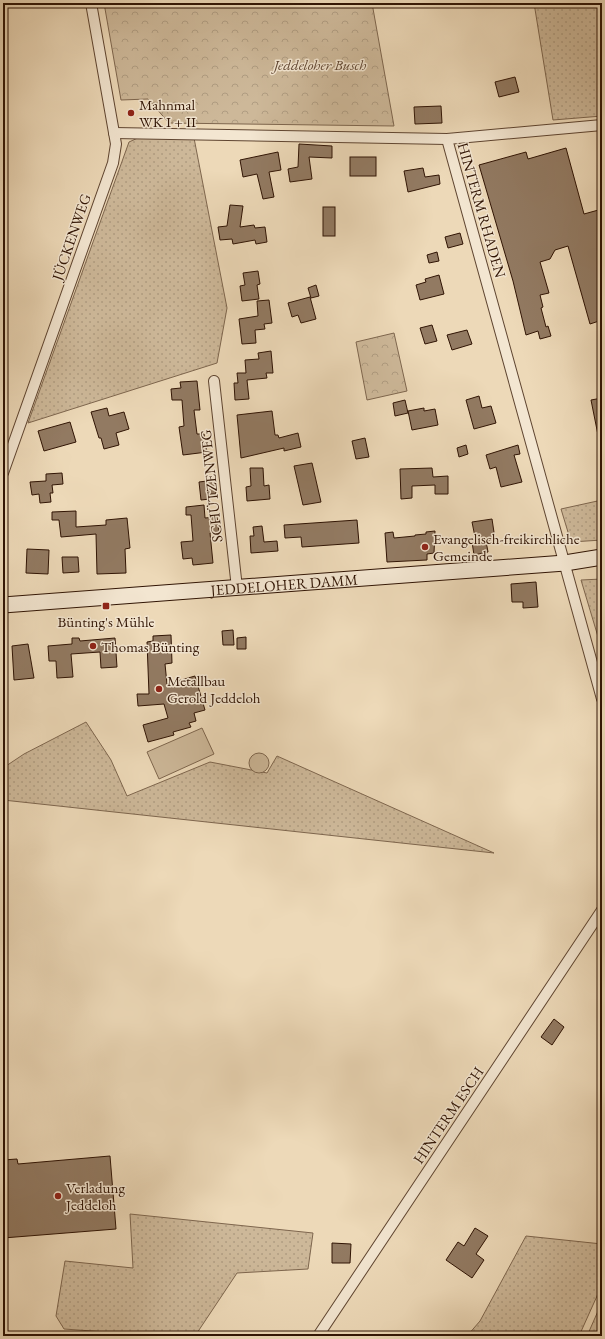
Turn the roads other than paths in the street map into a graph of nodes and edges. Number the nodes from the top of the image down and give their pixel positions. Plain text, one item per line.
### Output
1 (91, 3) edge
2 (602, 125) edge
3 (114, 134) junction
4 (447, 139) junction
5 (214, 381) dead end
6 (3, 473) edge
7 (602, 557) edge
8 (565, 563) junction
9 (602, 565) edge
10 (237, 588) junction
11 (3, 606) edge
12 (602, 699) edge
13 (602, 910) edge
14 (318, 1336) edge

1 - 3 street, JÜCKENWEG
2 - 4 street
3 - 4 street, HINTERM RHADEN
3 - 6 street, JÜCKENWEG
4 - 8 street, HINTERM RHADEN
5 - 10 street, SCHÜTZENWEG
7 - 8 main road, JEDDELOHER DAMM
8 - 9 main road, JEDDELOHER DAMM
8 - 10 main road, JEDDELOHER DAMM
8 - 12 street
10 - 11 main road, JEDDELOHER DAMM
13 - 14 street, HINTERM ESCH

